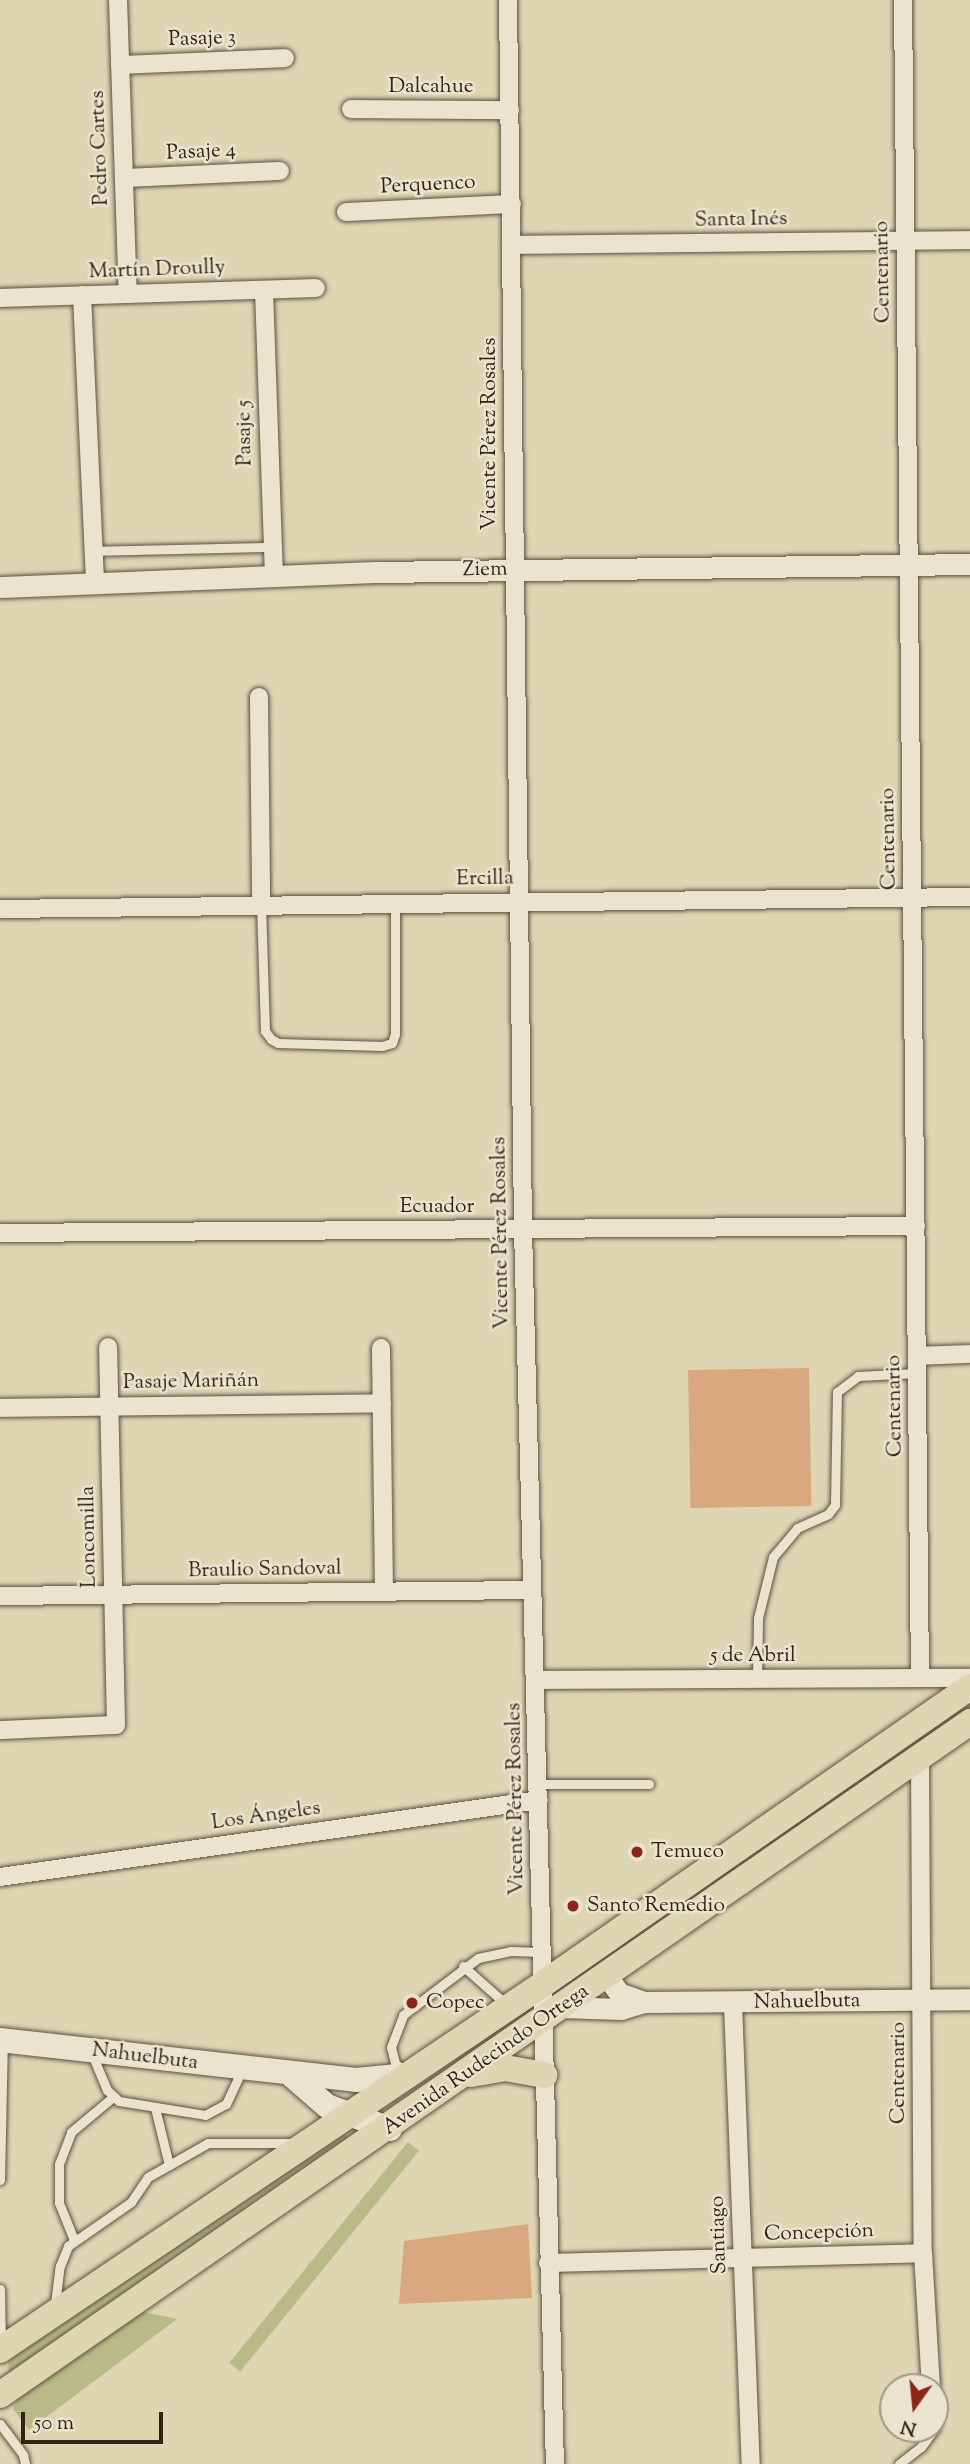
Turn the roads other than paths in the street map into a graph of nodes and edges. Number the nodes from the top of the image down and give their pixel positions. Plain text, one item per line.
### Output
1 (118, 0) edge
2 (508, 0) edge
3 (903, 0) edge
4 (285, 58) dead end
5 (120, 65) junction
6 (351, 109) dead end
7 (510, 110) junction
8 (280, 171) dead end
9 (124, 178) junction
10 (512, 204) junction
11 (346, 212) dead end
12 (970, 240) edge
13 (905, 241) junction
14 (512, 245) junction
15 (316, 288) dead end
16 (264, 290) junction
17 (128, 294) junction
18 (82, 295) junction
19 (0, 298) edge
20 (271, 547) junction
21 (93, 551) junction
22 (909, 564) junction
23 (970, 564) edge
24 (514, 569) junction
25 (274, 576) junction
26 (95, 583) junction
27 (0, 587) edge
28 (259, 697) dead end
29 (912, 897) junction
30 (970, 897) edge
31 (519, 901) junction
32 (396, 903) junction
33 (261, 905) junction
34 (0, 909) edge
35 (916, 1226) junction
36 (523, 1229) junction
37 (0, 1233) edge
38 (108, 1347) dead end
39 (381, 1348) dead end
40 (970, 1354) edge
41 (917, 1364) junction
42 (382, 1403) junction
43 (109, 1406) junction
44 (0, 1408) edge
45 (531, 1590) junction
46 (384, 1592) junction
47 (113, 1594) junction
48 (0, 1596) edge
49 (757, 1678) junction
50 (920, 1678) junction
51 (970, 1678) edge
52 (536, 1680) junction
53 (970, 1687) edge
54 (970, 1722) edge
55 (0, 1730) edge
56 (920, 1757) junction
57 (649, 1784) dead end
58 (539, 1792) junction
59 (0, 1877) edge
60 (542, 1952) junction
61 (463, 1966) junction
62 (606, 1975) junction
63 (543, 1984) junction
64 (970, 1999) edge
65 (922, 2000) junction
66 (644, 2002) junction
67 (733, 2004) junction
68 (509, 2007) junction
69 (552, 2013) junction
70 (1, 2040) edge
71 (90, 2050) junction
72 (243, 2068) junction
73 (290, 2074) junction
74 (409, 2075) junction
75 (462, 2076) junction
76 (544, 2076) junction
77 (113, 2097) junction
78 (155, 2108) junction
79 (351, 2114) junction
80 (390, 2129) junction
81 (311, 2140) junction
82 (169, 2165) junction
83 (0, 2180) edge
84 (74, 2240) junction
85 (923, 2253) junction
86 (743, 2258) junction
87 (548, 2263) junction
88 (0, 2289) edge
89 (43, 2321) junction
90 (0, 2350) edge
91 (0, 2371) edge
92 (932, 2373) edge
93 (0, 2395) edge
94 (0, 2424) edge
95 (924, 2443) edge
96 (25, 2464) edge
97 (555, 2464) edge
98 (751, 2464) edge
99 (899, 2464) edge

1 - 5 street, Pedro Cartes
2 - 7 street, Vicente Pérez Rosales
3 - 13 street, Centenario
4 - 5 street, Pasaje 3
5 - 9 street, Pedro Cartes
6 - 7 street, Dalcahue
7 - 10 street, Vicente Pérez Rosales
8 - 9 street, Pasaje 4
9 - 17 street, Pedro Cartes
10 - 11 street, Perquenco
10 - 14 street, Vicente Pérez Rosales
12 - 13 street, Santa Inés
13 - 14 street, Santa Inés
13 - 22 street, Centenario
14 - 24 street, Vicente Pérez Rosales
15 - 16 street, Martín Droully
16 - 17 street, Martín Droully
16 - 20 street, Pasaje 5
17 - 18 street, Martín Droully
18 - 19 street, Martín Droully
18 - 21 street
20 - 21 lane
20 - 25 street, Pasaje 5
21 - 26 street
22 - 23 street, Ziem
22 - 24 street, Ziem
22 - 29 street, Centenario
24 - 25 street, Ziem
24 - 31 street, Vicente Pérez Rosales
25 - 26 street, Ziem
26 - 27 street, Ziem
28 - 33 street
29 - 30 street, Ercilla
29 - 31 street, Ercilla
29 - 35 street, Centenario
31 - 32 street, Ercilla
31 - 36 street, Vicente Pérez Rosales
32 - 33 street, Ercilla
32 - 33 lane
33 - 34 street, Ercilla
35 - 36 street, Ecuador
35 - 41 street, Centenario
36 - 37 street, Ecuador
36 - 45 street, Vicente Pérez Rosales
38 - 43 street, Loncomilla
39 - 42 street
40 - 41 street
41 - 49 lane
41 - 50 street, Centenario
42 - 43 street, Pasaje Mariñán
42 - 46 street
43 - 44 street, Pasaje Mariñán
43 - 47 street, Loncomilla
45 - 46 street, Braulio Sandoval
45 - 52 street, Vicente Pérez Rosales
46 - 47 street, Braulio Sandoval
47 - 48 street, Braulio Sandoval
47 - 55 street, Loncomilla
49 - 50 street, 5 de Abril
49 - 52 street, 5 de Abril
50 - 51 street, 5 de Abril
52 - 58 street, Vicente Pérez Rosales
53 - 63 main road, Avenida Rudecindo Ortega
54 - 56 main road, Avenida Rudecindo Ortega
56 - 62 main road, Avenida Rudecindo Ortega
56 - 65 street, Centenario
57 - 58 lane
58 - 59 street, Los Ángeles
58 - 60 street, Vicente Pérez Rosales
60 - 61 lane
60 - 63 street, Vicente Pérez Rosales
61 - 68 lane
61 - 74 lane
62 - 66 street, Nahuelbuta
62 - 69 main road, Avenida Rudecindo Ortega
63 - 68 main road, Avenida Rudecindo Ortega
63 - 69 street, Vicente Pérez Rosales
64 - 65 street, Nahuelbuta
65 - 67 street, Nahuelbuta
65 - 85 street, Centenario
66 - 67 street, Nahuelbuta
66 - 69 street, Nahuelbuta
67 - 86 street, Santiago
68 - 74 main road, Avenida Rudecindo Ortega
69 - 75 main road, Avenida Rudecindo Ortega
69 - 76 street, Vicente Pérez Rosales
70 - 71 main road, Nahuelbuta
70 - 83 lane
71 - 72 main road, Nahuelbuta
71 - 77 lane
72 - 73 main road, Nahuelbuta
72 - 78 lane
73 - 74 main road, Nahuelbuta
73 - 79 main road
74 - 79 main road, Avenida Rudecindo Ortega
75 - 76 main road
75 - 80 main road, Avenida Rudecindo Ortega
76 - 87 street, Vicente Pérez Rosales
77 - 78 lane
77 - 84 lane
78 - 82 lane
79 - 80 main road
79 - 81 main road, Avenida Rudecindo Ortega
80 - 93 main road, Avenida Rudecindo Ortega
81 - 82 lane
81 - 89 main road, Avenida Rudecindo Ortega
82 - 84 lane
84 - 89 lane
85 - 86 street, Concepción
85 - 92 street, Centenario
86 - 87 street, Concepción
86 - 98 street, Santiago
87 - 97 street, Vicente Pérez Rosales
88 - 90 lane
89 - 90 main road, Avenida Rudecindo Ortega
90 - 91 main road
94 - 96 lane
95 - 99 lane

